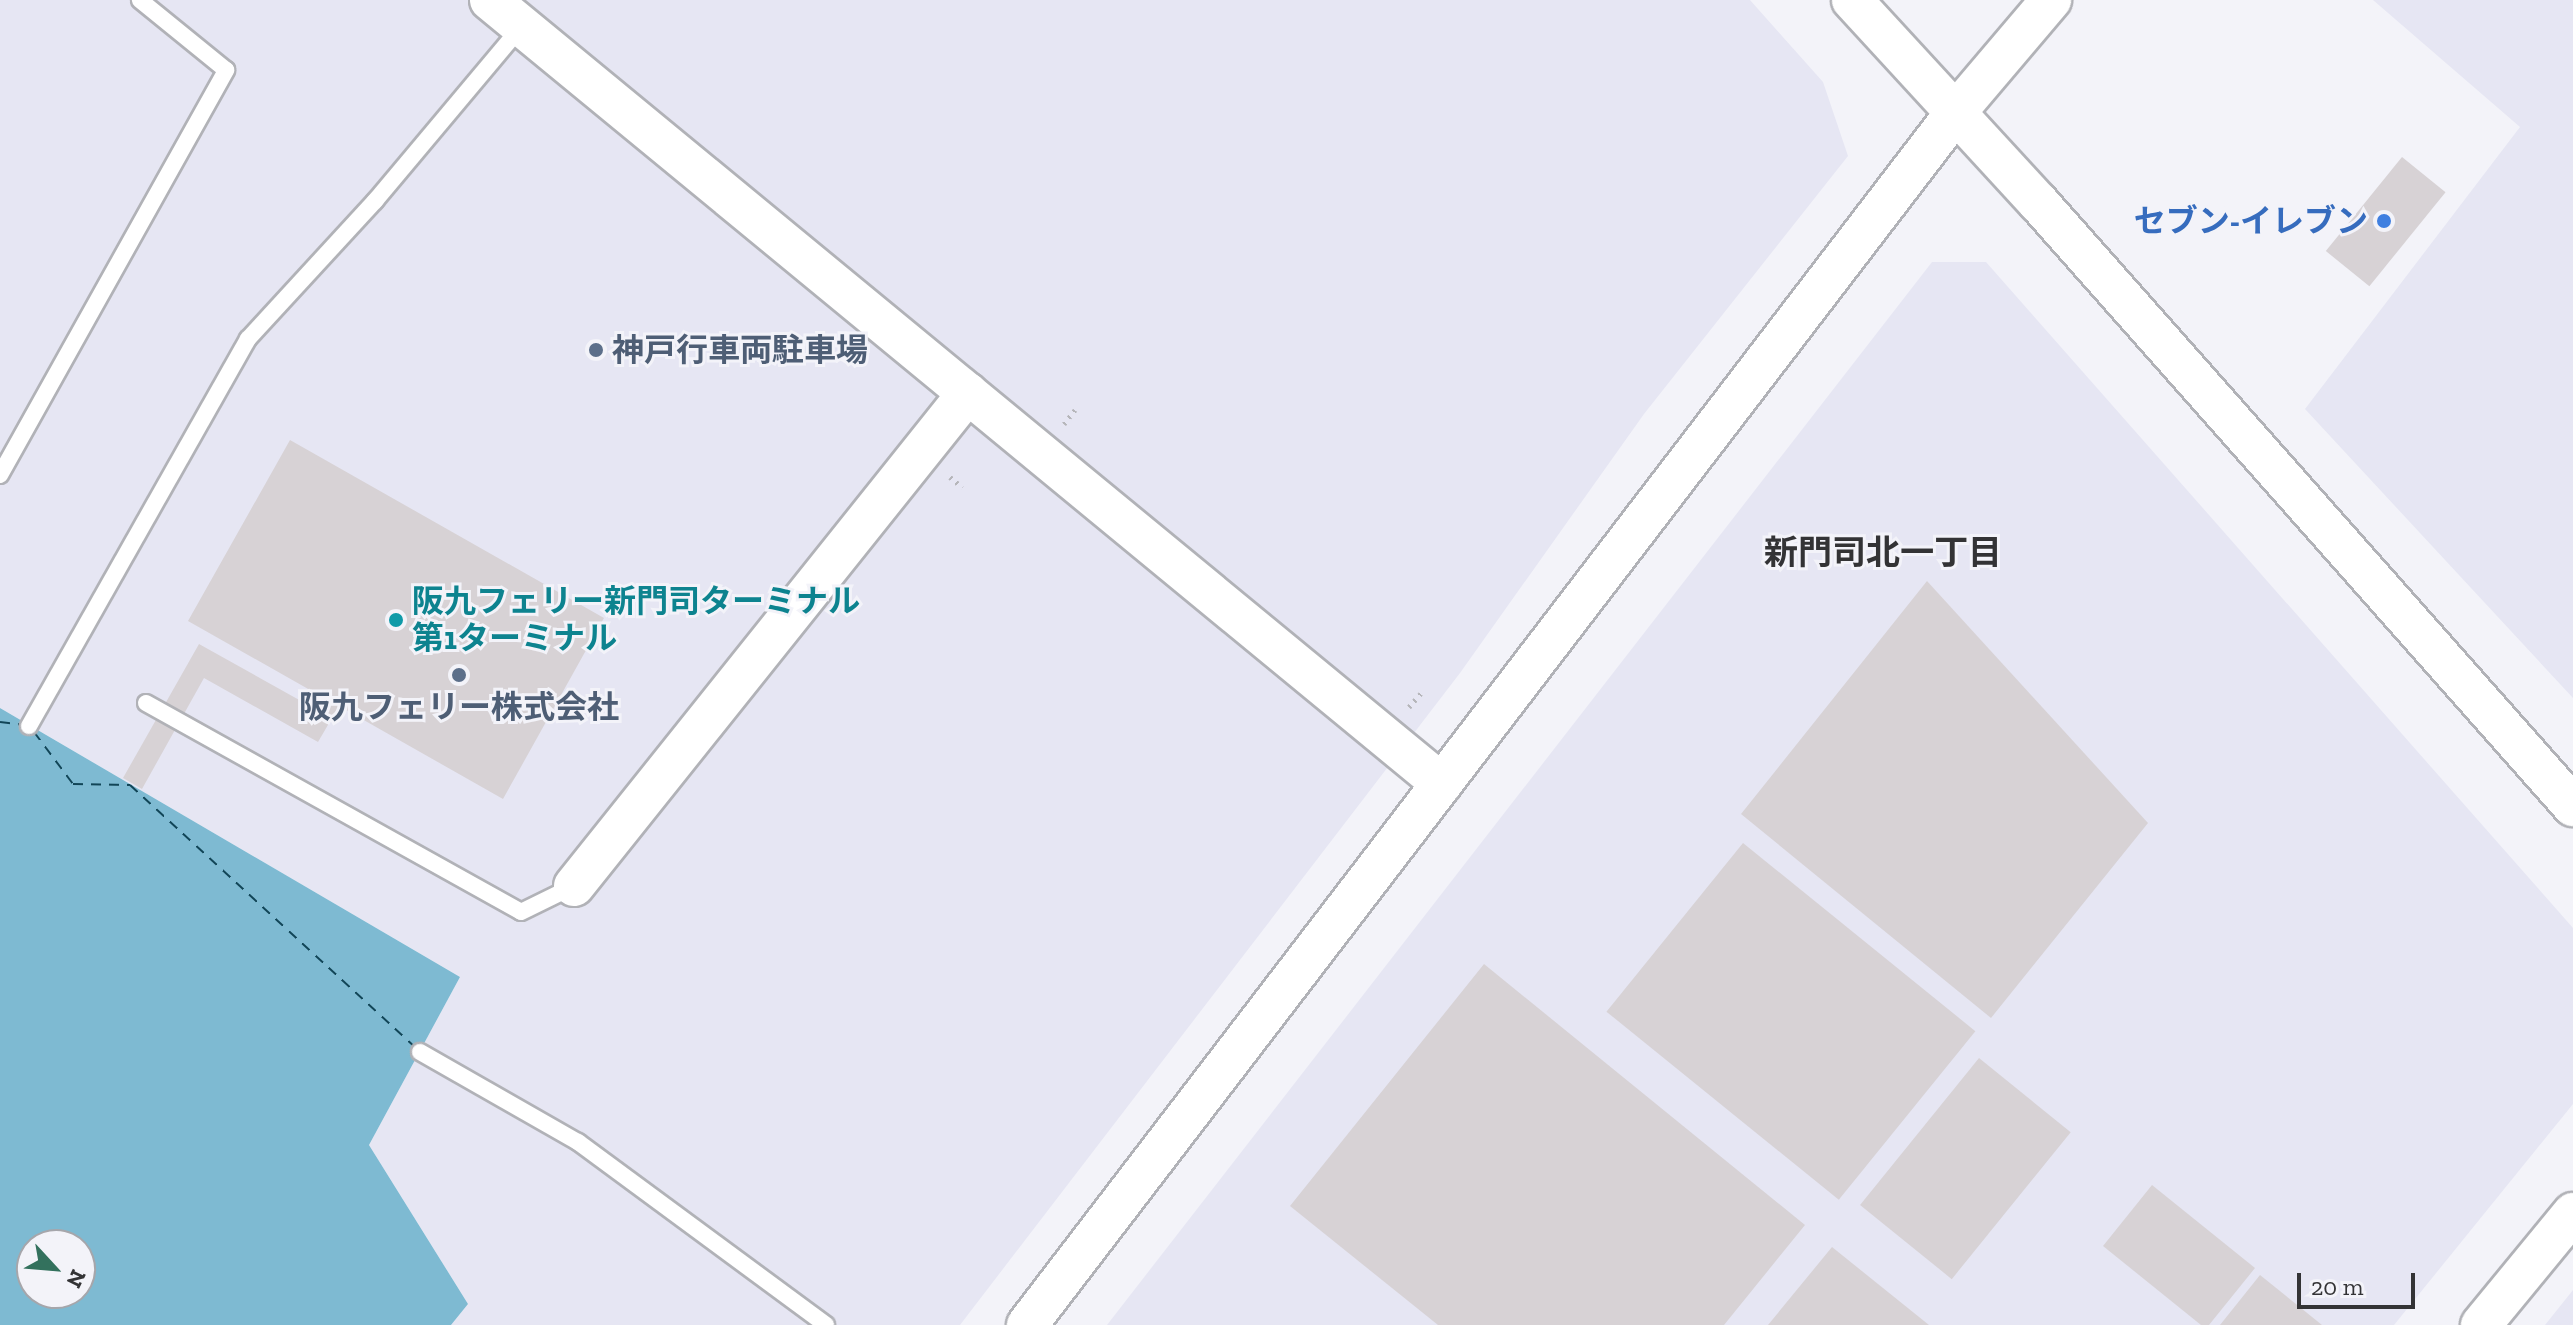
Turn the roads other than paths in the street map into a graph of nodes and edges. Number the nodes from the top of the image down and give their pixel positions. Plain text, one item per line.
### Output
1 (140, 0) edge
2 (490, 0) edge
3 (1852, 0) edge
4 (2051, 0) edge
5 (522, 26) junction
6 (1956, 112) junction
7 (968, 393) junction
8 (0, 475) edge
9 (146, 703) dead end
10 (29, 726) dead end
11 (1442, 784) junction
12 (2573, 806) edge
13 (574, 886) joint
14 (420, 1052) dead end
15 (2573, 1213) edge
16 (826, 1325) edge
17 (1027, 1325) edge
18 (2481, 1325) edge

1 - 8 lane
2 - 5 street
3 - 6 street
4 - 6 street
5 - 7 street
5 - 10 lane
6 - 11 street
6 - 12 street
7 - 11 street
7 - 13 street
9 - 13 lane
11 - 17 street
14 - 16 lane
15 - 18 street

